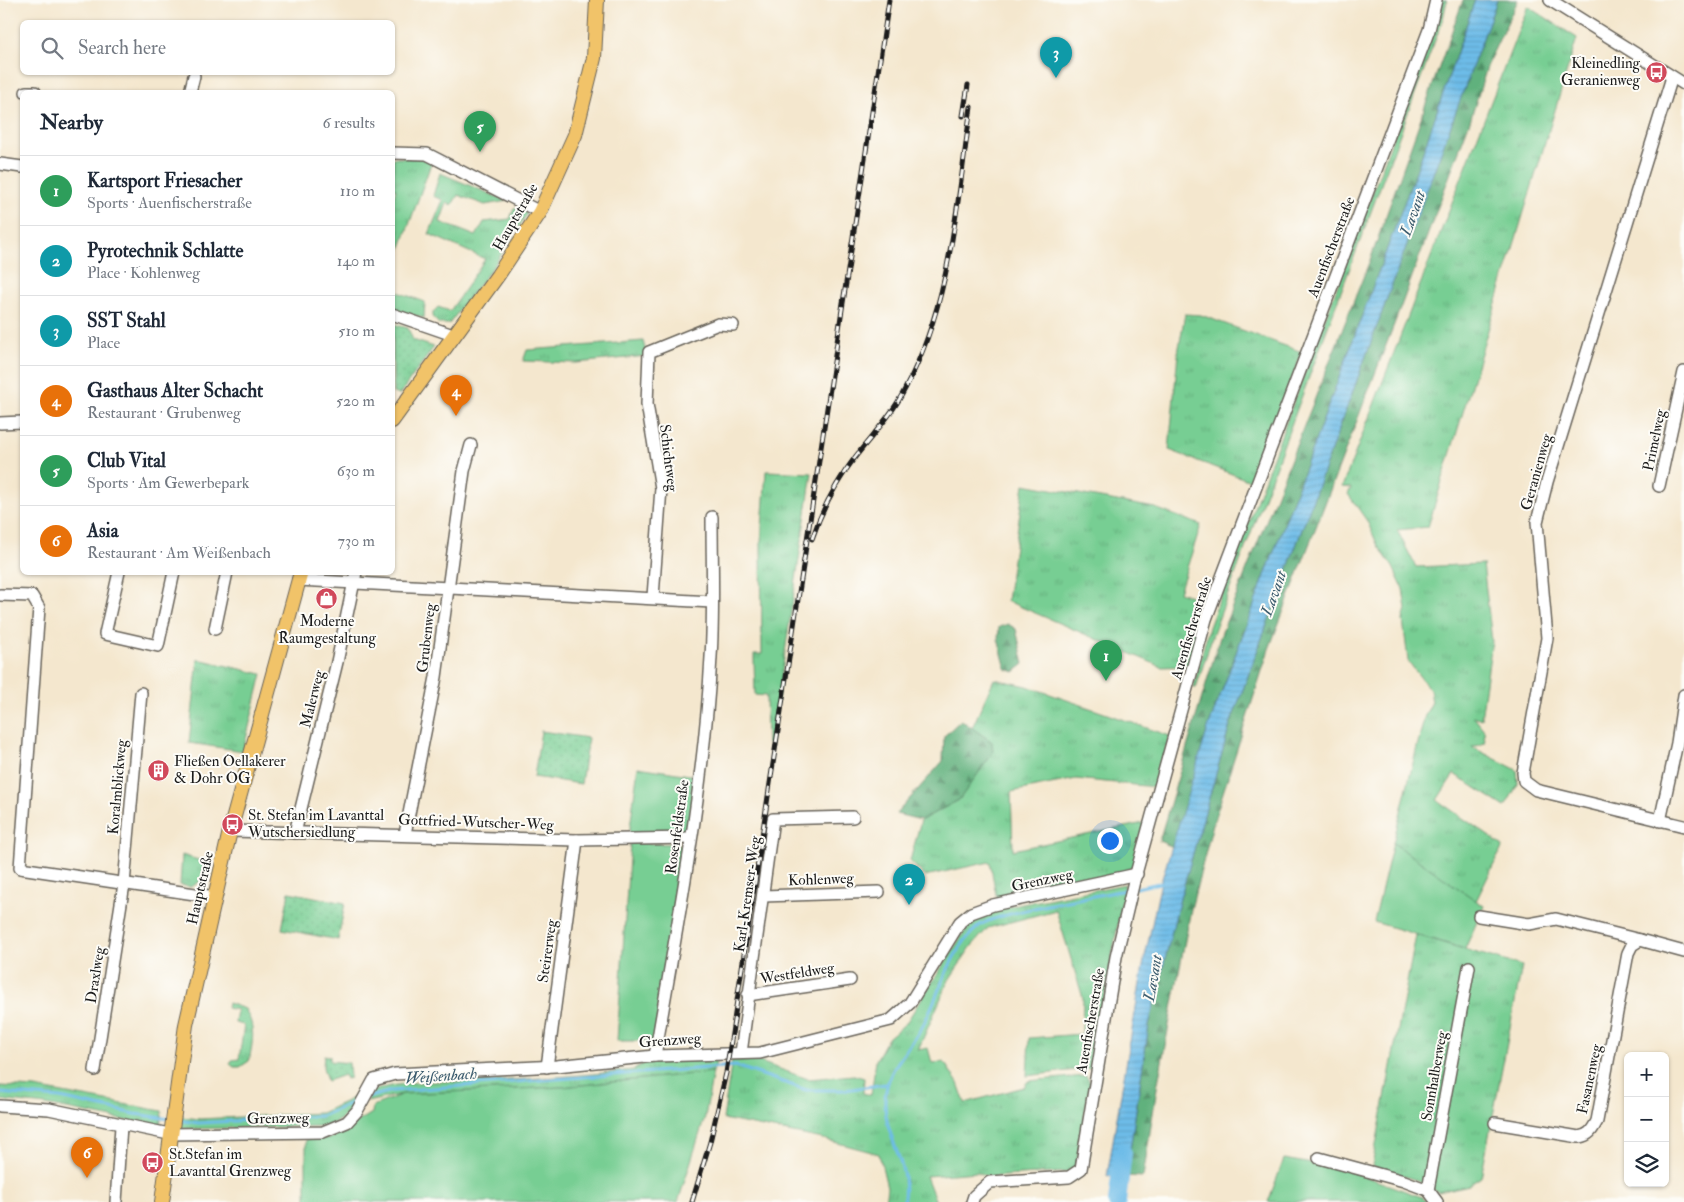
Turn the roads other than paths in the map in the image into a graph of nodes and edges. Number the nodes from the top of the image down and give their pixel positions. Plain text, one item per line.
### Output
1 (597, 0) edge
2 (1436, 0) edge
3 (1550, 0) edge
4 (194, 76) dead end
5 (1672, 77) junction
6 (1684, 84) edge
7 (190, 90) edge
8 (395, 153) edge
9 (0, 164) edge
10 (20, 167) edge
11 (540, 212) junction
12 (395, 315) edge
13 (733, 324) dead end
14 (453, 335) junction
15 (1684, 372) edge
16 (395, 417) edge
17 (20, 422) edge
18 (1, 425) edge
19 (471, 445) dead end
20 (1660, 486) dead end
21 (712, 517) dead end
22 (118, 575) edge
23 (173, 575) edge
24 (226, 575) edge
25 (300, 576) edge
26 (355, 577) edge
27 (448, 587) junction
28 (0, 595) edge
29 (653, 597) junction
30 (712, 602) junction
31 (215, 629) dead end
32 (141, 693) dead end
33 (1684, 695) edge
34 (854, 817) dead end
35 (1660, 821) junction
36 (1684, 826) edge
37 (230, 831) junction
38 (295, 833) junction
39 (405, 834) junction
40 (690, 838) junction
41 (577, 840) junction
42 (1136, 878) junction
43 (124, 884) junction
44 (879, 892) dead end
45 (763, 896) junction
46 (215, 897) junction
47 (1479, 916) dead end
48 (1640, 940) junction
49 (1684, 952) edge
50 (1469, 967) dead end
51 (850, 980) dead end
52 (748, 996) junction
53 (741, 1053) junction
54 (655, 1056) junction
55 (547, 1067) junction
56 (95, 1070) dead end
57 (0, 1106) edge
58 (1495, 1122) dead end
59 (121, 1126) junction
60 (170, 1131) junction
61 (1319, 1158) dead end
62 (1428, 1190) junction
63 (116, 1202) edge
64 (162, 1202) edge
65 (972, 1202) edge
66 (1437, 1202) edge

1 - 11 main road, Hauptstraße
2 - 42 street, Auenfischerstraße
3 - 5 street
4 - 7 street
5 - 6 street
5 - 35 street, Geranienweg
8 - 11 street
9 - 10 street
11 - 14 main road, Hauptstraße
12 - 14 street
13 - 29 street, Schichtweg
14 - 16 main road, Hauptstraße
15 - 20 street, Primelweg
17 - 18 street
19 - 27 street, Grubenweg
21 - 30 street, Rosenfeldstraße
22 - 23 street
24 - 31 street
25 - 26 street
25 - 37 main road, Hauptstraße
26 - 27 street
26 - 38 street, Malerweg
27 - 29 street
27 - 39 street, Grubenweg
28 - 43 street
29 - 30 street
30 - 40 street, Rosenfeldstraße
32 - 43 street, Koralmblickweg
33 - 35 street
34 - 45 street, Karl-Kremser-Weg
35 - 36 street, Geranienweg
37 - 38 street, Gottfried-Wutscher-Weg
37 - 46 main road, Hauptstraße
38 - 39 street, Gottfried-Wutscher-Weg
39 - 41 street, Gottfried-Wutscher-Weg
40 - 41 street, Gottfried-Wutscher-Weg
40 - 54 street, Rosenfeldstraße
41 - 55 street, Steirerweg
42 - 53 street, Grenzweg
42 - 65 street, Auenfischerstraße
43 - 46 street
43 - 56 street, Draxlweg
44 - 45 street, Kohlenweg
45 - 52 street, Karl-Kremser-Weg
46 - 60 main road, Hauptstraße
47 - 48 street
48 - 49 street
48 - 58 street, Fasanenweg
50 - 62 street, Sonnhalberweg
51 - 52 street, Westfeldweg
52 - 53 street, Karl-Kremser-Weg
53 - 54 street, Grenzweg
54 - 55 street, Grenzweg
55 - 60 street, Grenzweg
57 - 59 street, Grenzweg
59 - 60 street, Grenzweg
59 - 63 street
60 - 64 main road, Hauptstraße
61 - 62 street
62 - 66 street

